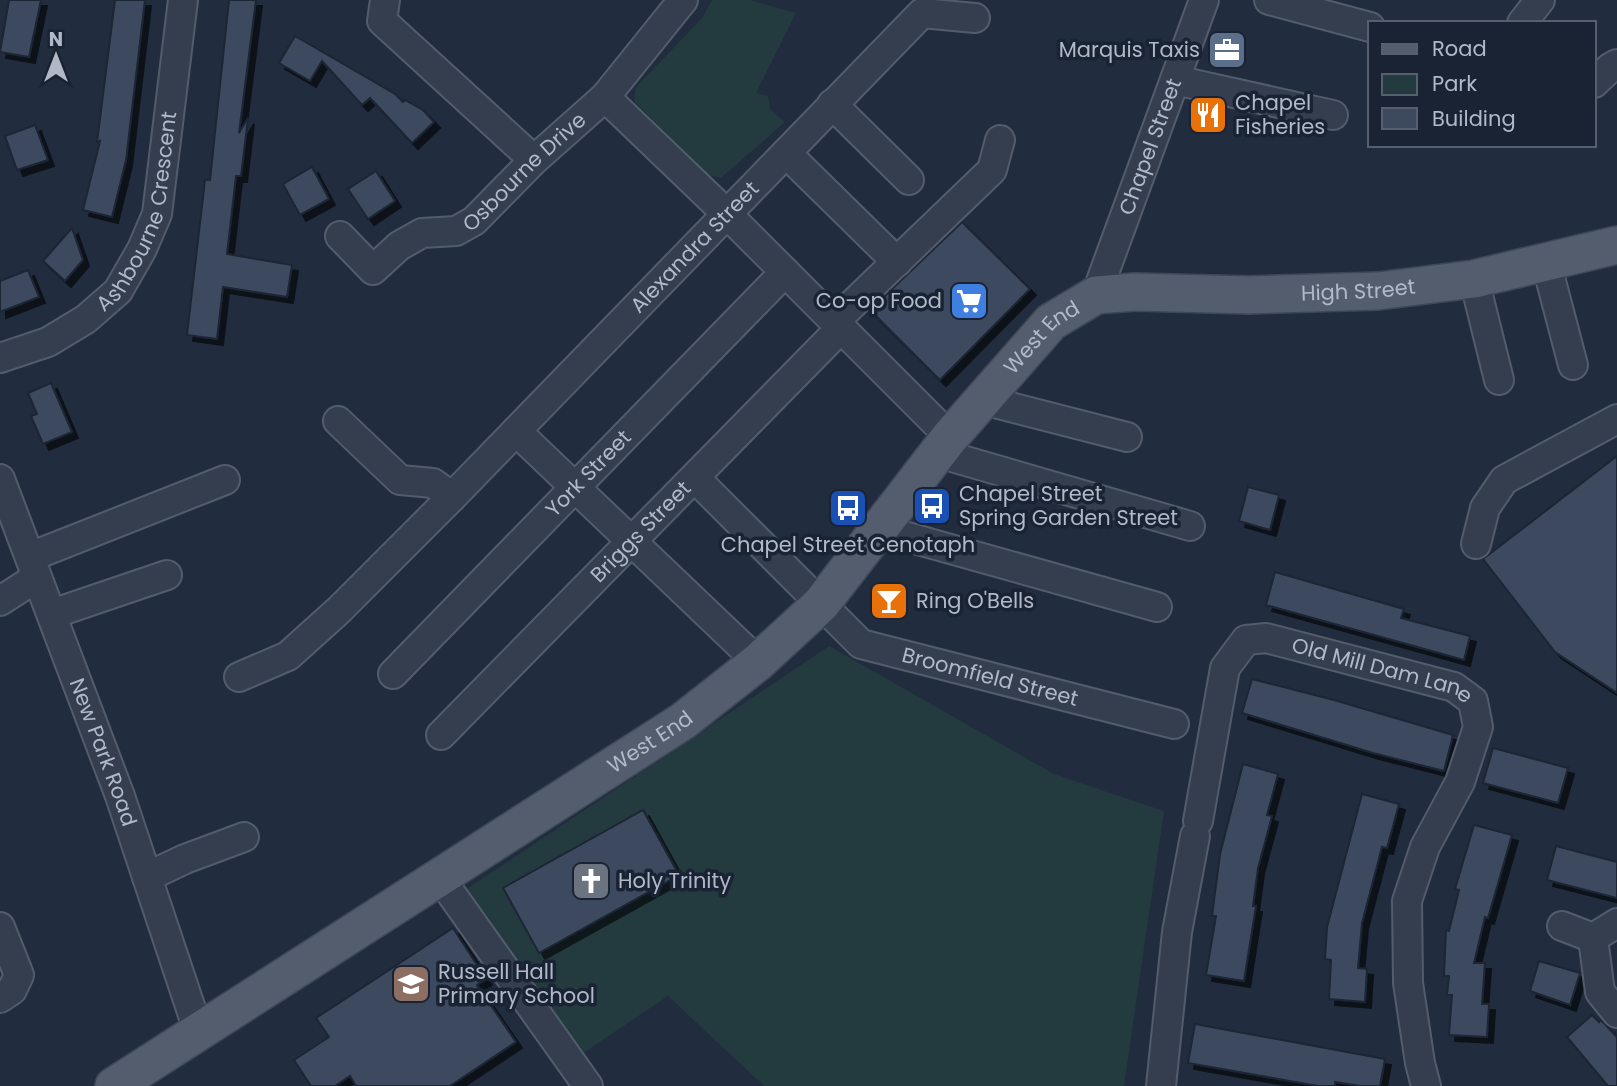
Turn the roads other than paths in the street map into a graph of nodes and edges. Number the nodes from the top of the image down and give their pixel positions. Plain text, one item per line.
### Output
1 (183, 0) edge
2 (385, 0) edge
3 (684, 0) edge
4 (1204, 0) edge
5 (1269, 0) edge
6 (1539, 0) edge
7 (975, 19) dead end
8 (1523, 21) edge
9 (1368, 26) edge
10 (1617, 64) edge
11 (1175, 80) junction
12 (1596, 81) edge
13 (605, 97) junction
14 (832, 104) junction
15 (1333, 115) dead end
16 (1000, 140) dead end
17 (786, 153) junction
18 (534, 160) junction
19 (909, 180) dead end
20 (727, 214) junction
21 (340, 236) dead end
22 (1617, 245) edge
23 (897, 262) junction
24 (1546, 262) junction
25 (785, 272) junction
26 (1474, 279) junction
27 (1096, 295) junction
28 (839, 324) junction
29 (0, 358) edge
30 (1573, 365) dead end
31 (1499, 380) dead end
32 (983, 400) junction
33 (1617, 419) edge
34 (338, 421) dead end
35 (516, 431) junction
36 (1127, 438) dead end
37 (944, 445) junction
38 (695, 478) junction
39 (0, 479) edge
40 (225, 480) dead end
41 (575, 487) junction
42 (452, 497) junction
43 (1190, 526) dead end
44 (879, 529) junction
45 (632, 542) junction
46 (1476, 544) dead end
47 (33, 567) junction
48 (167, 575) dead end
49 (0, 601) edge
50 (821, 604) junction
51 (1157, 607) dead end
52 (51, 614) junction
53 (758, 662) junction
54 (393, 674) dead end
55 (239, 677) dead end
56 (1174, 724) dead end
57 (441, 735) dead end
58 (244, 837) dead end
59 (147, 877) junction
60 (440, 878) junction
61 (1617, 923) edge
62 (1562, 926) dead end
63 (0, 927) edge
64 (1593, 939) junction
65 (0, 998) edge
66 (1617, 1013) edge
67 (198, 1030) junction
68 (114, 1086) edge
69 (588, 1086) edge
70 (1161, 1086) edge
71 (1426, 1086) edge

1 - 29 street, Ashbourne Crescent
2 - 18 street
3 - 13 street, Osbourne Drive
4 - 11 street, Chapel Street
5 - 9 street
6 - 8 street
7 - 14 street, Alexandra Street
10 - 12 street
11 - 15 street
11 - 27 street, Chapel Street
13 - 18 street, Osbourne Drive
13 - 20 street, Osbourne Drive
14 - 17 street, Alexandra Street
14 - 19 street
16 - 23 street, Briggs Street
17 - 20 street, Alexandra Street
17 - 23 street
18 - 21 street, Osbourne Drive
20 - 25 street, Osbourne Drive
20 - 35 street, Alexandra Street
22 - 24 main road, High Street
23 - 28 street, Briggs Street
24 - 26 main road, High Street
24 - 30 street
25 - 28 street, Osbourne Drive
25 - 41 street, York Street
26 - 27 main road, High Street
26 - 31 street
27 - 32 main road, West End
28 - 37 street, Osbourne Drive
28 - 38 street, Briggs Street
32 - 36 street
32 - 37 main road, West End
33 - 46 street
34 - 42 street
35 - 41 street
35 - 42 street, Alexandra Street
37 - 43 street
37 - 44 main road, West End
38 - 45 street, Briggs Street
38 - 50 street, Broomfield Street
39 - 47 street, New Park Road
40 - 47 street
41 - 45 street
41 - 54 street, York Street
42 - 55 street, Alexandra Street
44 - 50 main road, West End
44 - 51 street
45 - 53 street
45 - 57 street, Briggs Street
47 - 49 street
47 - 52 street, New Park Road
48 - 52 street
50 - 53 main road, West End
50 - 56 street, Broomfield Street
52 - 59 street, New Park Road
53 - 60 main road, West End
58 - 59 street
59 - 67 street, New Park Road
60 - 67 main road, West End
60 - 69 street
61 - 64 street
62 - 64 street
63 - 65 street
64 - 66 street
67 - 68 main road, West End
70 - 71 street, Old Mill Dam Lane

